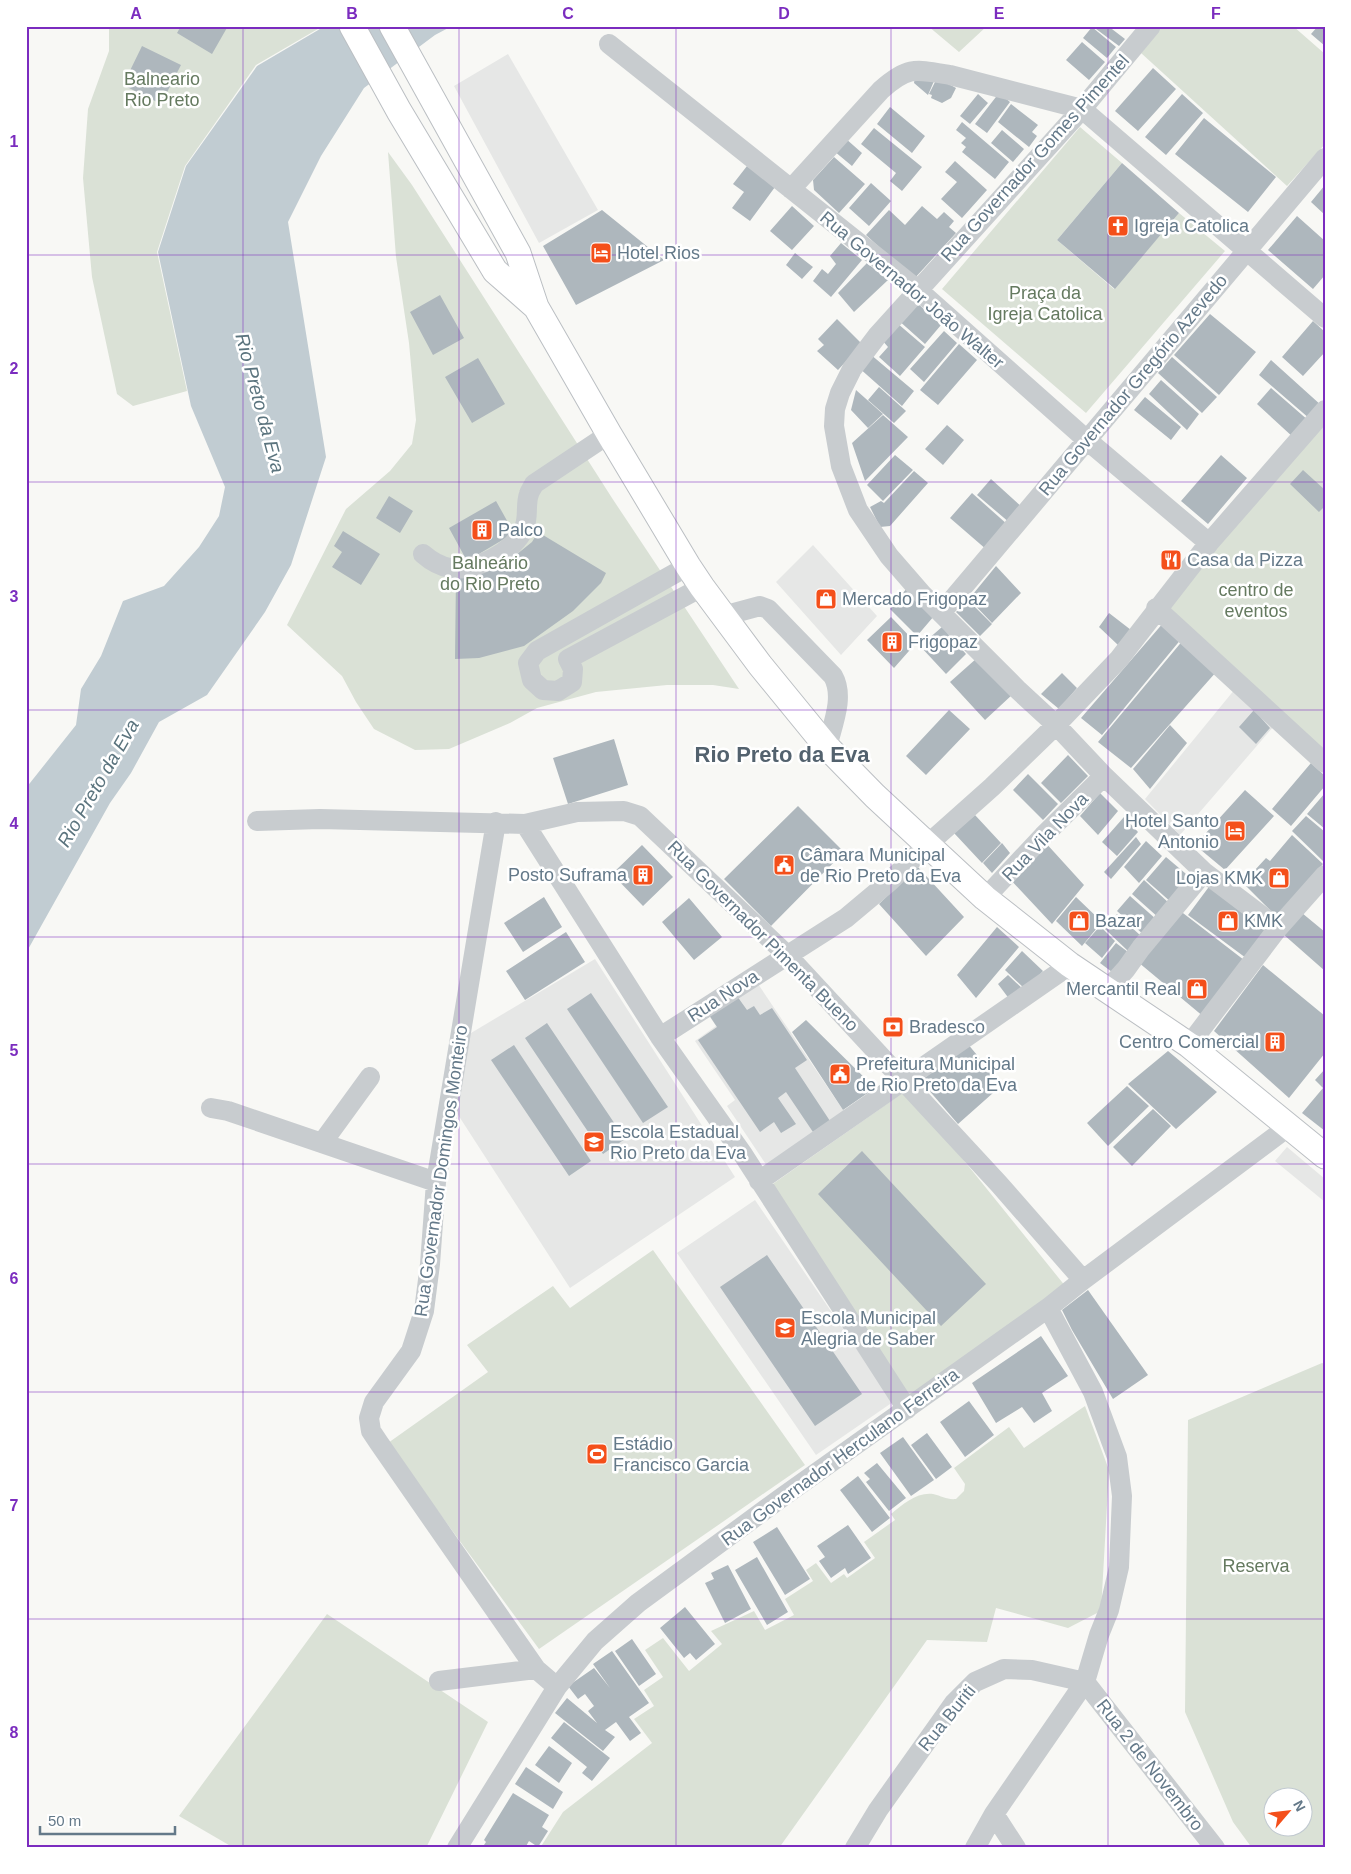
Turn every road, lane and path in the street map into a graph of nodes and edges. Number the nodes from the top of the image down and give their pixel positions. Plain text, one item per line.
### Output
1 (352, 26) edge
2 (392, 26) edge
3 (1151, 26) edge
4 (609, 44) dead end
5 (1082, 109) junction
6 (1325, 158) edge
7 (791, 189) junction
8 (1246, 250) junction
9 (918, 290) junction
10 (536, 307) junction
11 (1325, 318) edge
12 (1325, 410) edge
13 (608, 434) junction
14 (1088, 441) junction
15 (1209, 543) junction
16 (422, 554) dead end
17 (688, 566) junction
18 (702, 588) junction
19 (1156, 608) junction
20 (942, 613) junction
21 (723, 616) junction
22 (1056, 725) junction
23 (827, 748) junction
24 (1325, 763) edge
25 (1104, 776) junction
26 (257, 821) dead end
27 (496, 822) junction
28 (525, 824) junction
29 (928, 844) junction
30 (1204, 872) junction
31 (1325, 874) edge
32 (985, 898) junction
33 (1278, 928) junction
34 (786, 955) junction
35 (1070, 965) junction
36 (1107, 990) junction
37 (660, 1037) junction
38 (1189, 1045) junction
39 (370, 1077) dead end
40 (904, 1081) junction
41 (211, 1108) dead end
42 (1288, 1127) junction
43 (322, 1143) junction
44 (1325, 1156) edge
45 (759, 1181) junction
46 (436, 1182) junction
47 (1083, 1280) junction
48 (1048, 1308) junction
49 (908, 1409) junction
50 (536, 1669) junction
51 (439, 1681) dead end
52 (1085, 1682) junction
53 (557, 1687) junction
54 (994, 1814) junction
55 (457, 1848) edge
56 (855, 1848) edge
57 (975, 1848) edge
58 (1016, 1848) edge
59 (1215, 1848) edge

1 - 10 main road
2 - 10 main road
3 - 5 street, Rua Governador Gomes Pimentel
4 - 7 street, Rua Governador João Walter
5 - 7 street
5 - 8 street
5 - 9 street, Rua Governador Gomes Pimentel
6 - 8 street, Rua Governador Gregório Azevedo
7 - 9 street, Rua Governador João Walter
8 - 11 street
8 - 14 street, Rua Governador Gregório Azevedo
9 - 14 street, Rua Governador João Walter
9 - 20 street, Rua Governador Gomes Pimentel
10 - 13 main road
12 - 15 street, Rua Nova
13 - 16 street
13 - 17 main road
14 - 15 street, Rua Governador João Walter
14 - 20 street, Rua Governador Gregório Azevedo
15 - 19 street, Rua Nova
17 - 18 main road
17 - 18 street
18 - 21 main road
19 - 22 street, Rua Nova
19 - 24 street
20 - 22 street, Rua Governador Gomes Pimentel
21 - 23 main road
21 - 23 street
22 - 25 street, Rua Governador Gomes Pimentel
22 - 29 street, Rua Nova
23 - 29 main road
25 - 30 street, Rua Governador Gomes Pimentel
25 - 32 street, Rua Vila Nova
26 - 27 street, Rua Governador Pimenta Bueno
27 - 28 street, Rua Governador Pimenta Bueno
27 - 46 street, Rua Governador Domingos Monteiro
28 - 34 street, Rua Governador Pimenta Bueno
28 - 37 street
29 - 32 main road
29 - 34 street, Rua Nova
30 - 33 street, Rua Governador Gomes Pimentel
30 - 36 street
31 - 33 street
32 - 35 main road
33 - 38 street
34 - 37 street, Rua Nova
34 - 40 street, Rua Governador Pimenta Bueno
35 - 36 main road
35 - 40 street
36 - 38 main road
37 - 45 street
38 - 42 main road
39 - 43 street
40 - 45 street
40 - 47 street, Rua Governador Pimenta Bueno
41 - 43 street
42 - 44 main road
42 - 47 street, Rua Governador Herculano Ferreira
43 - 46 street
45 - 49 street
46 - 50 street, Rua Governador Domingos Monteiro
47 - 48 street, Rua Governador Herculano Ferreira
48 - 49 street, Rua Governador Herculano Ferreira
48 - 52 street
49 - 53 street, Rua Governador Herculano Ferreira
50 - 51 street
50 - 53 street, Rua Governador Domingos Monteiro
52 - 54 street
52 - 56 street, Rua Buriti
52 - 59 street, Rua 2 de Novembro
53 - 55 street, Rua Governador Herculano Ferreira
54 - 57 street
54 - 58 street

